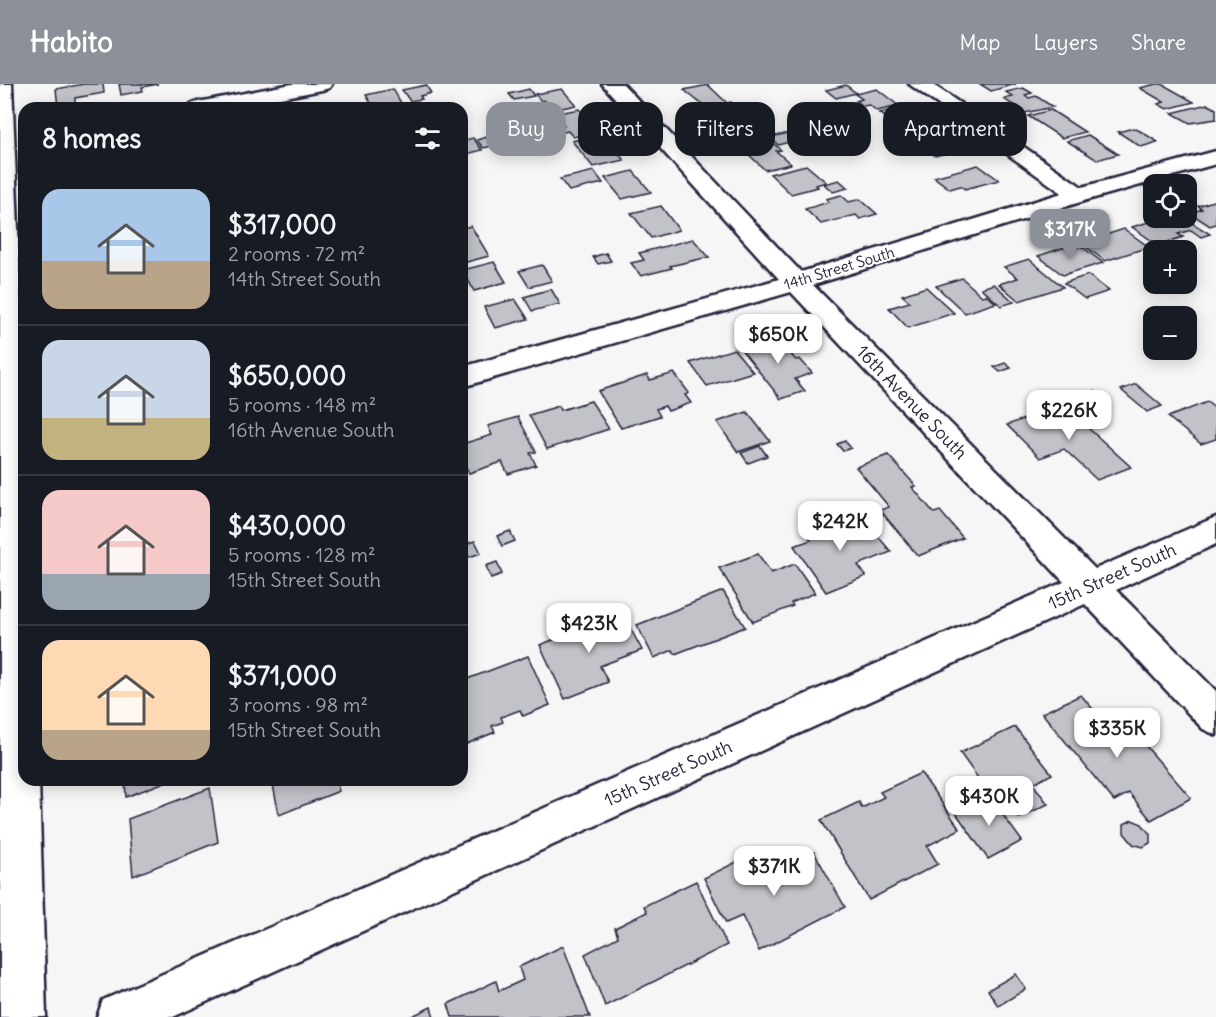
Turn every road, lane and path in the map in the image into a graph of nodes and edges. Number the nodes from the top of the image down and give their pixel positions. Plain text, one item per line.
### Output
1 (2, 84) edge
2 (612, 84) edge
3 (919, 84) edge
4 (315, 85) edge
5 (229, 102) edge
6 (318, 102) edge
7 (10, 144) edge
8 (1216, 157) edge
9 (1079, 195) junction
10 (796, 282) junction
11 (468, 375) edge
12 (13, 511) edge
13 (1216, 530) edge
14 (1090, 585) junction
15 (1216, 717) edge
16 (18, 764) edge
17 (18, 786) edge
18 (23, 1017) edge
19 (120, 1017) edge

1 - 7 street
2 - 10 street, 16th Avenue South
3 - 9 street
4 - 5 street
4 - 6 street
7 - 12 street
8 - 9 street, 14th Street South
9 - 10 street, 14th Street South
10 - 11 street, 14th Street South
10 - 14 street, 16th Avenue South
12 - 16 street
13 - 14 street, 15th Street South
14 - 15 street, 16th Avenue South
14 - 19 street, 15th Street South
17 - 18 street

